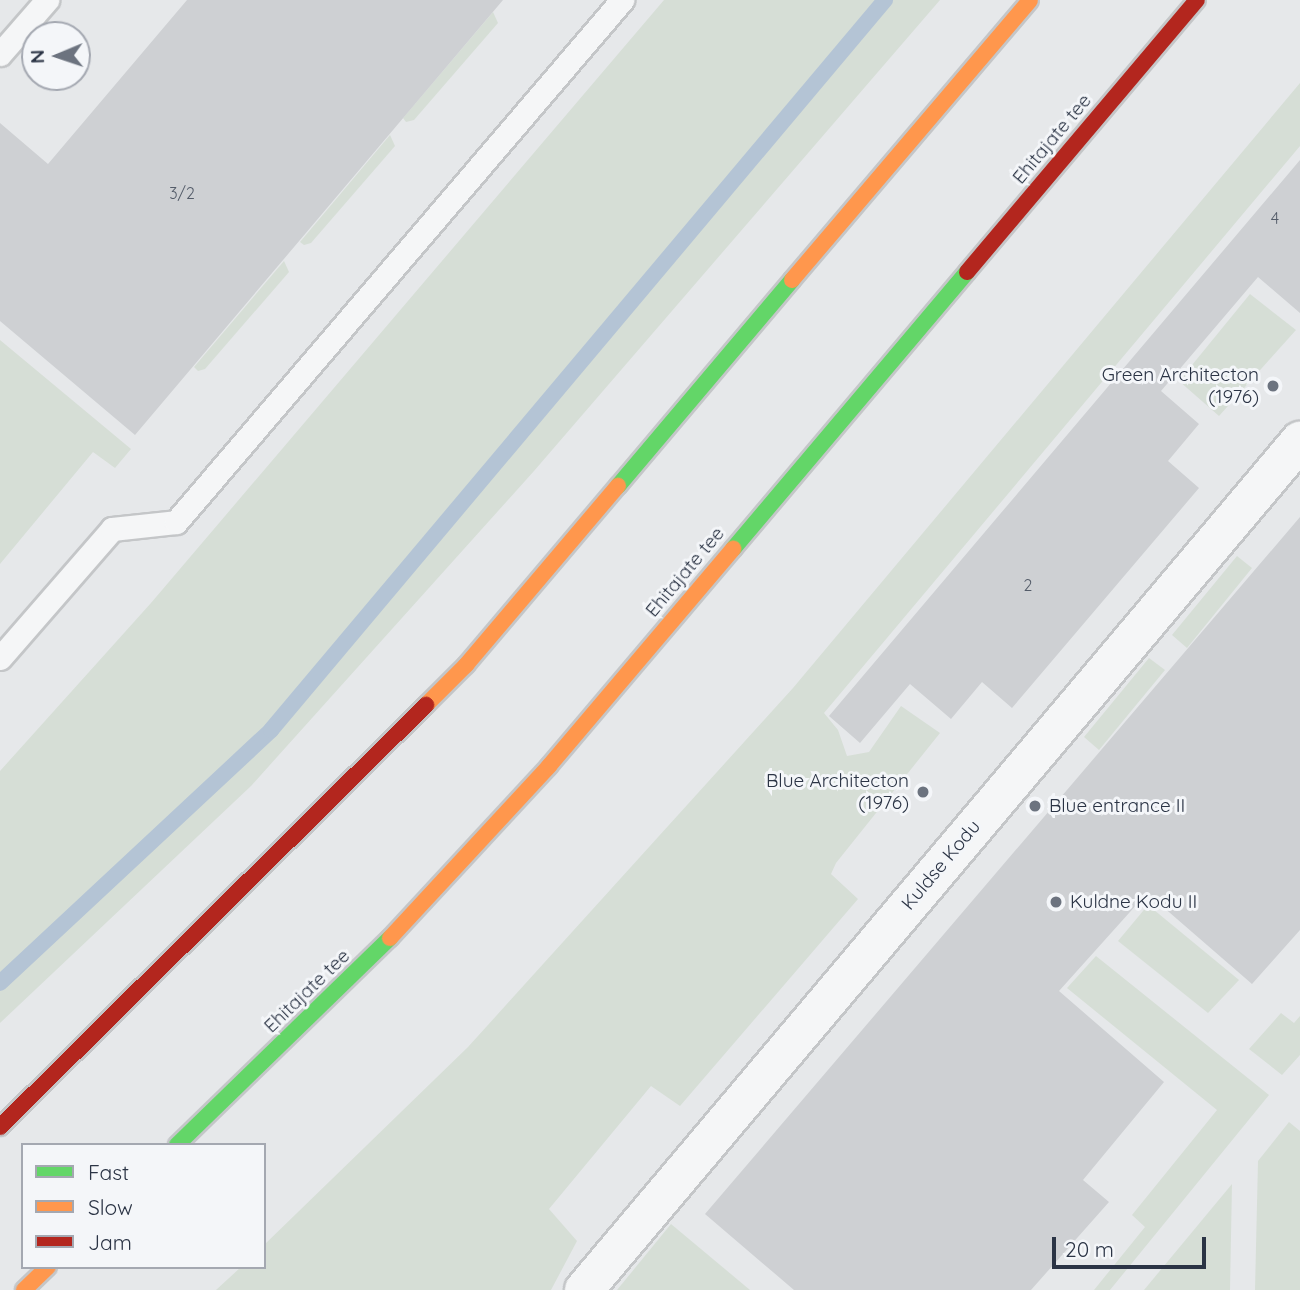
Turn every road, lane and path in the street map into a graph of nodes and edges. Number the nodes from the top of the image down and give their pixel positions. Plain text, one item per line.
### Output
1 (47, 0) edge
2 (622, 0) edge
3 (1030, 0) edge
4 (1198, 0) edge
5 (0, 54) edge
6 (1300, 441) edge
7 (0, 658) edge
8 (0, 1127) edge
9 (179, 1143) edge
10 (46, 1269) edge
11 (24, 1290) edge
12 (584, 1290) edge

1 - 5 lane
2 - 7 lane
3 - 8 highway
4 - 9 highway, Ehitajate tee
6 - 12 street, Kuldse Kodu
10 - 11 highway

